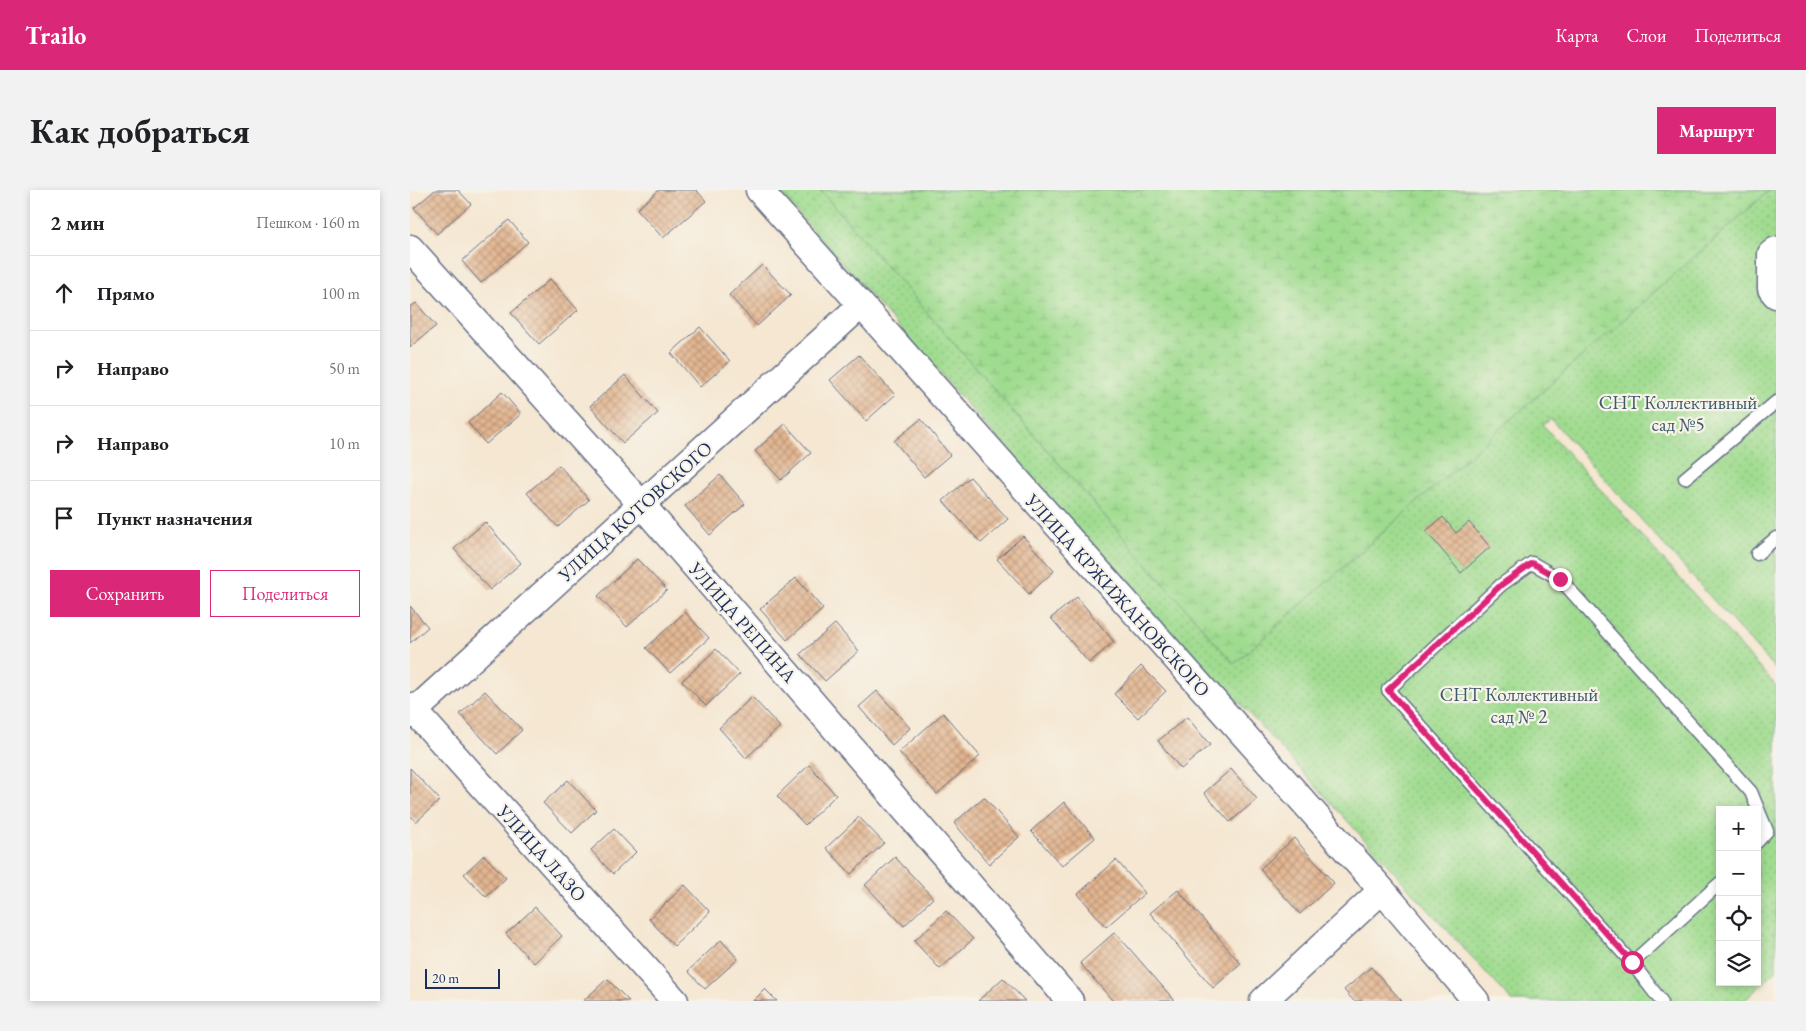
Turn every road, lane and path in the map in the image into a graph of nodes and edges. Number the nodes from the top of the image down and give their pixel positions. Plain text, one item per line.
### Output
1 (759, 190) edge
2 (410, 248) edge
3 (1776, 250) edge
4 (1776, 295) edge
5 (860, 306) junction
6 (1776, 402) edge
7 (1685, 478) dead end
8 (642, 505) junction
9 (1776, 538) edge
10 (1757, 554) dead end
11 (412, 711) edge
12 (1756, 806) edge
13 (1761, 817) edge
14 (1761, 838) edge
15 (1716, 887) edge
16 (1382, 890) junction
17 (1632, 962) junction
18 (671, 1000) edge
19 (1070, 1001) edge
20 (1263, 1001) edge
21 (1476, 1001) edge
22 (1661, 1001) edge

1 - 5 street, УЛИЦА КРЖИЖАНОВСКОГО
2 - 8 street, УЛИЦА РЕПИНА
3 - 4 street
5 - 8 street, УЛИЦА КОТОВСКОГО
5 - 16 street, УЛИЦА КРЖИЖАНОВСКОГО
6 - 7 lane
8 - 11 street, УЛИЦА КОТОВСКОГО
8 - 19 street, УЛИЦА РЕПИНА
9 - 10 lane
11 - 18 street, УЛИЦА ЛАЗО
12 - 17 lane
13 - 14 lane
15 - 17 lane
16 - 20 street
16 - 21 street, УЛИЦА КРЖИЖАНОВСКОГО
17 - 22 lane

